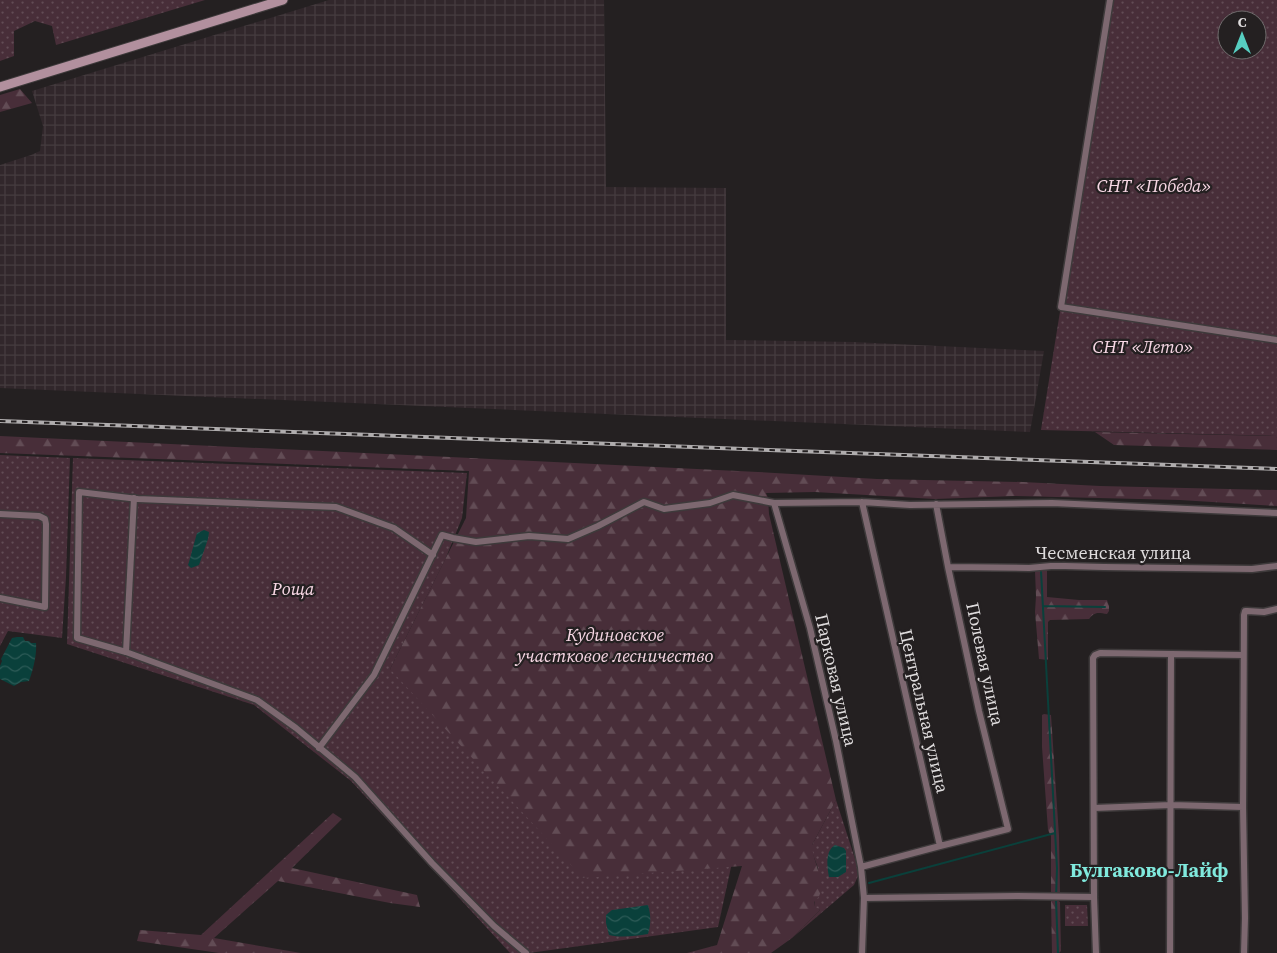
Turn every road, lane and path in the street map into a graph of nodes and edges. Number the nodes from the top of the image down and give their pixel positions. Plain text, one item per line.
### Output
1 (282, 0) edge
2 (1110, 0) edge
3 (0, 87) edge
4 (1277, 340) edge
5 (134, 498) junction
6 (862, 502) junction
7 (774, 503) junction
8 (936, 504) junction
9 (1277, 513) edge
10 (0, 514) edge
11 (433, 555) junction
12 (1277, 566) edge
13 (948, 567) junction
14 (0, 598) edge
15 (1277, 609) edge
16 (126, 652) junction
17 (1171, 655) junction
18 (1243, 655) junction
19 (319, 748) junction
20 (1171, 805) junction
21 (1243, 807) junction
22 (1094, 808) junction
23 (940, 846) junction
24 (861, 867) junction
25 (1094, 897) junction
26 (864, 898) junction
27 (526, 953) edge
28 (862, 953) edge
29 (1096, 953) edge
30 (1170, 953) edge
31 (1244, 953) edge

1 - 3 main road
2 - 4 street
5 - 11 street
5 - 16 street
5 - 16 street
6 - 7 street
6 - 8 street
6 - 23 street, Центральная улица
7 - 11 street
7 - 24 street, Парковая улица
8 - 9 street
8 - 13 street, Полевая улица
10 - 14 street
11 - 19 street
12 - 13 street, Чесменская улица
13 - 23 street, Полевая улица
15 - 18 street
16 - 19 street
17 - 18 street
17 - 20 street
17 - 22 street
18 - 21 street
19 - 27 street
20 - 21 street
20 - 22 street
20 - 30 street
21 - 31 street
22 - 25 street
23 - 24 street
24 - 26 street, Парковая улица
25 - 26 street
25 - 29 street
26 - 28 street, Парковая улица

